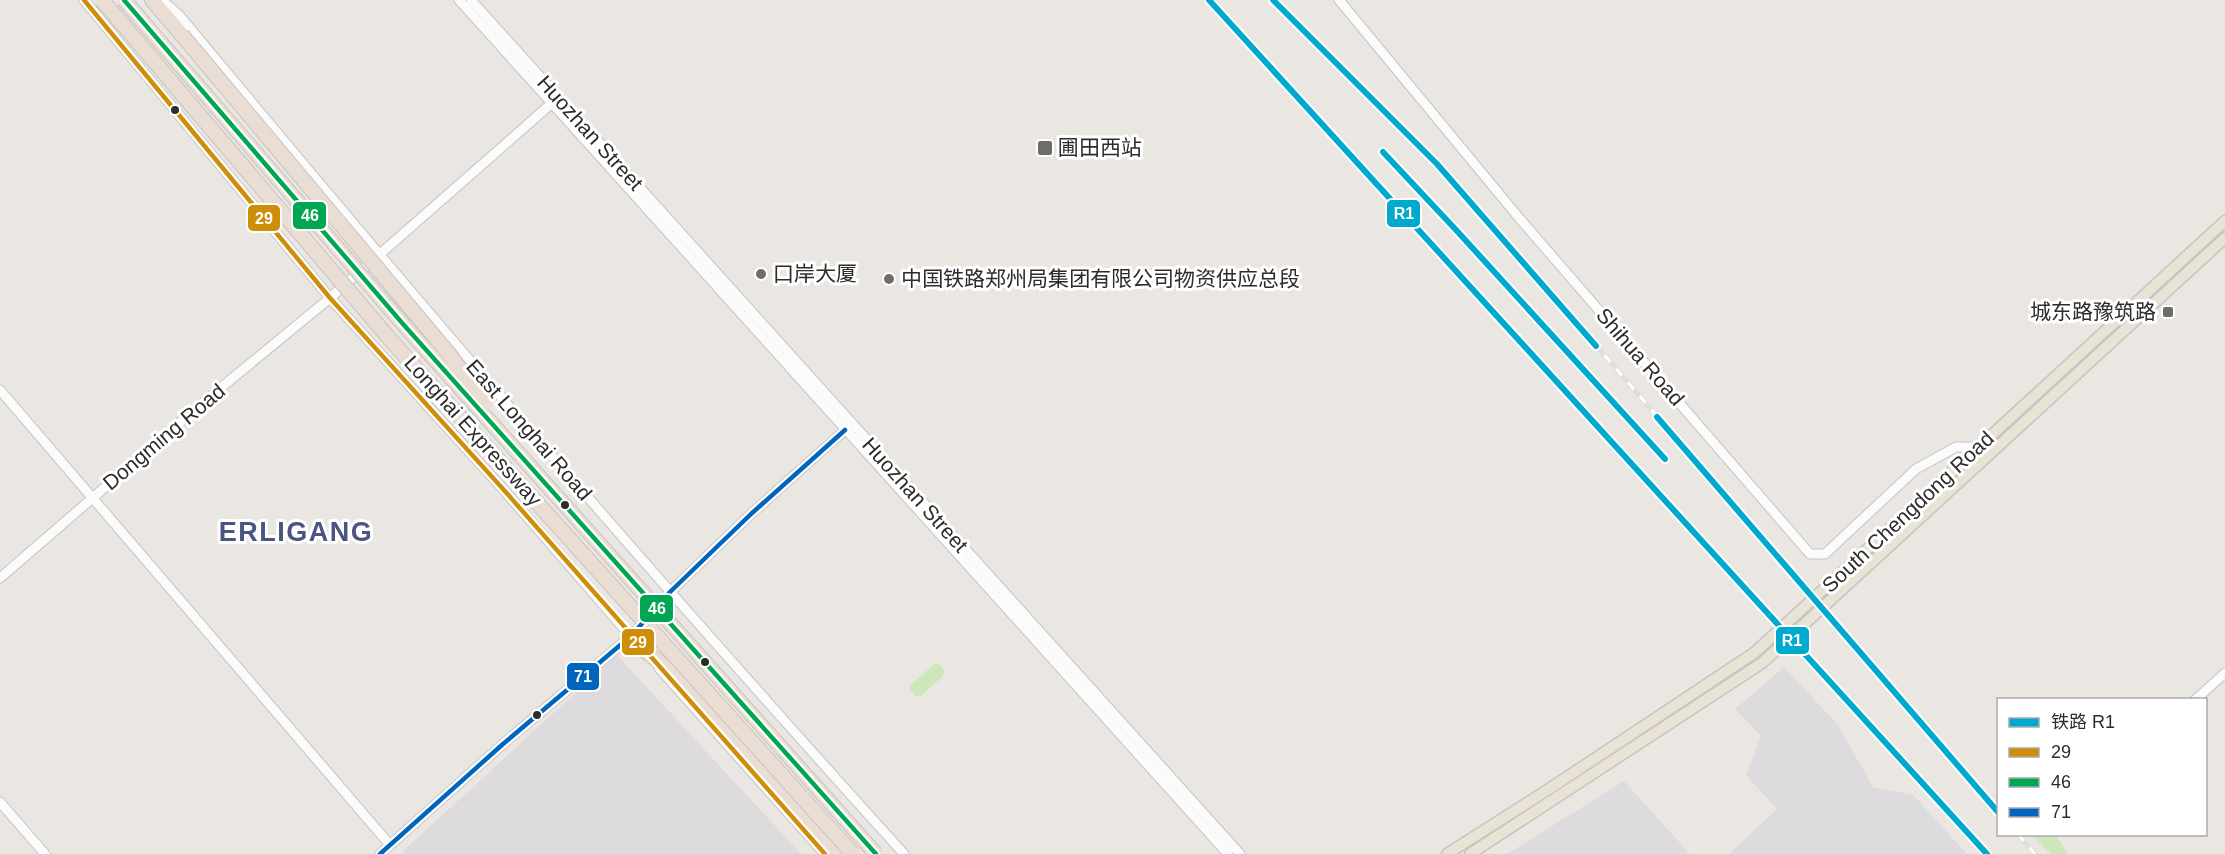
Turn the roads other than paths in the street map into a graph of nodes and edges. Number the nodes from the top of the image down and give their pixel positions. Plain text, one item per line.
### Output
1 (84, 0) edge
2 (102, 0) edge
3 (124, 0) edge
4 (152, 0) edge
5 (162, 0) edge
6 (459, 0) edge
7 (471, 0) edge
8 (1339, 0) edge
9 (552, 104) junction
10 (2225, 221) edge
11 (2225, 238) edge
12 (379, 254) junction
13 (330, 298) junction
14 (0, 390) edge
15 (845, 430) junction
16 (1978, 447) junction
17 (521, 455) junction
18 (92, 498) junction
19 (0, 578) edge
20 (670, 592) junction
21 (630, 636) junction
22 (642, 649) junction
23 (2225, 673) edge
24 (2196, 698) edge
25 (0, 802) edge
26 (390, 845) junction
27 (45, 854) edge
28 (380, 854) edge
29 (825, 854) edge
30 (837, 854) edge
31 (853, 854) edge
32 (876, 854) edge
33 (904, 854) edge
34 (1228, 854) edge
35 (1240, 854) edge
36 (1447, 854) edge
37 (1470, 854) edge

1 - 13 street
2 - 31 highway, Longhai Expressway, bridge
3 - 17 highway, Longhai Expressway, bridge
4 - 17 highway, bridge
5 - 12 street, East Longhai Road
6 - 9 street, Huozhan Street
7 - 35 street, Huozhan Street
8 - 16 street, Shihua Road
9 - 12 street, Dongming Road
9 - 15 street, Huozhan Street
10 - 16 main road, South Chengdong Road
11 - 37 main road, South Chengdong Road
12 - 13 street, Dongming Road
12 - 20 street, East Longhai Road
13 - 18 street, Dongming Road
13 - 21 street
14 - 18 street
15 - 20 street
15 - 34 street, Huozhan Street
16 - 36 main road, South Chengdong Road
17 - 32 highway, Longhai Expressway, bridge
18 - 19 street, Dongming Road
18 - 26 street
20 - 21 street
20 - 33 street, East Longhai Road
21 - 22 street
21 - 26 street
22 - 29 street
22 - 30 highway
23 - 24 street
25 - 27 street
26 - 28 street

